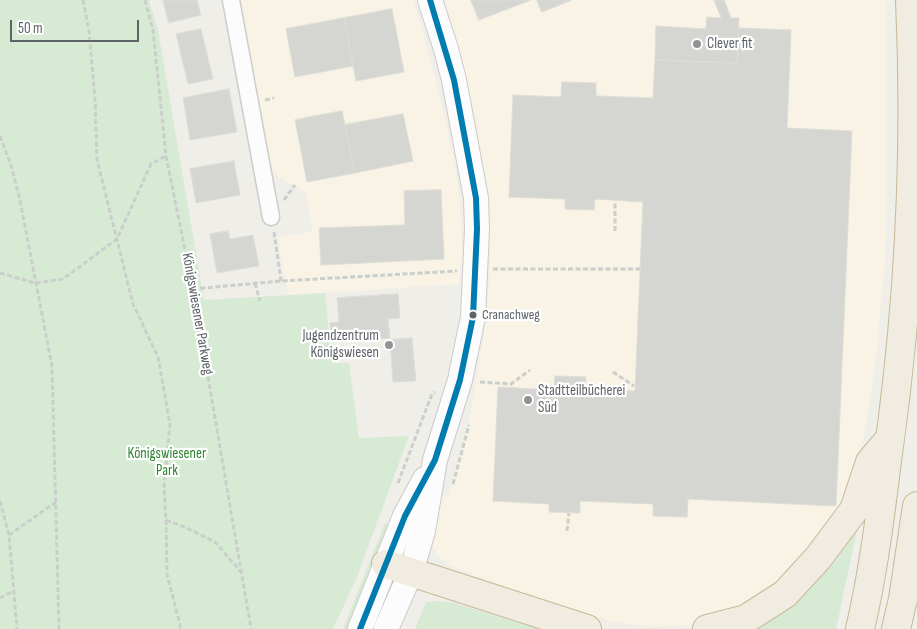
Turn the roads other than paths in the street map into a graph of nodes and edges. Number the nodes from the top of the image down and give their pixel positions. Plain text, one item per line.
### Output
1 (231, 0) edge
2 (430, 0) edge
3 (910, 0) edge
4 (271, 217) road end
5 (891, 437) junction
6 (917, 506) edge
7 (399, 568) junction
8 (903, 599) junction
9 (360, 629) edge
10 (386, 629) edge
11 (586, 629) edge
12 (708, 629) edge
13 (860, 629) edge
14 (896, 629) edge
15 (910, 629) edge

1 - 4 street
2 - 7 street
3 - 5 highway
5 - 12 highway
5 - 13 highway
6 - 8 highway
7 - 9 street
7 - 10 street
7 - 11 highway
8 - 14 highway
8 - 15 highway

